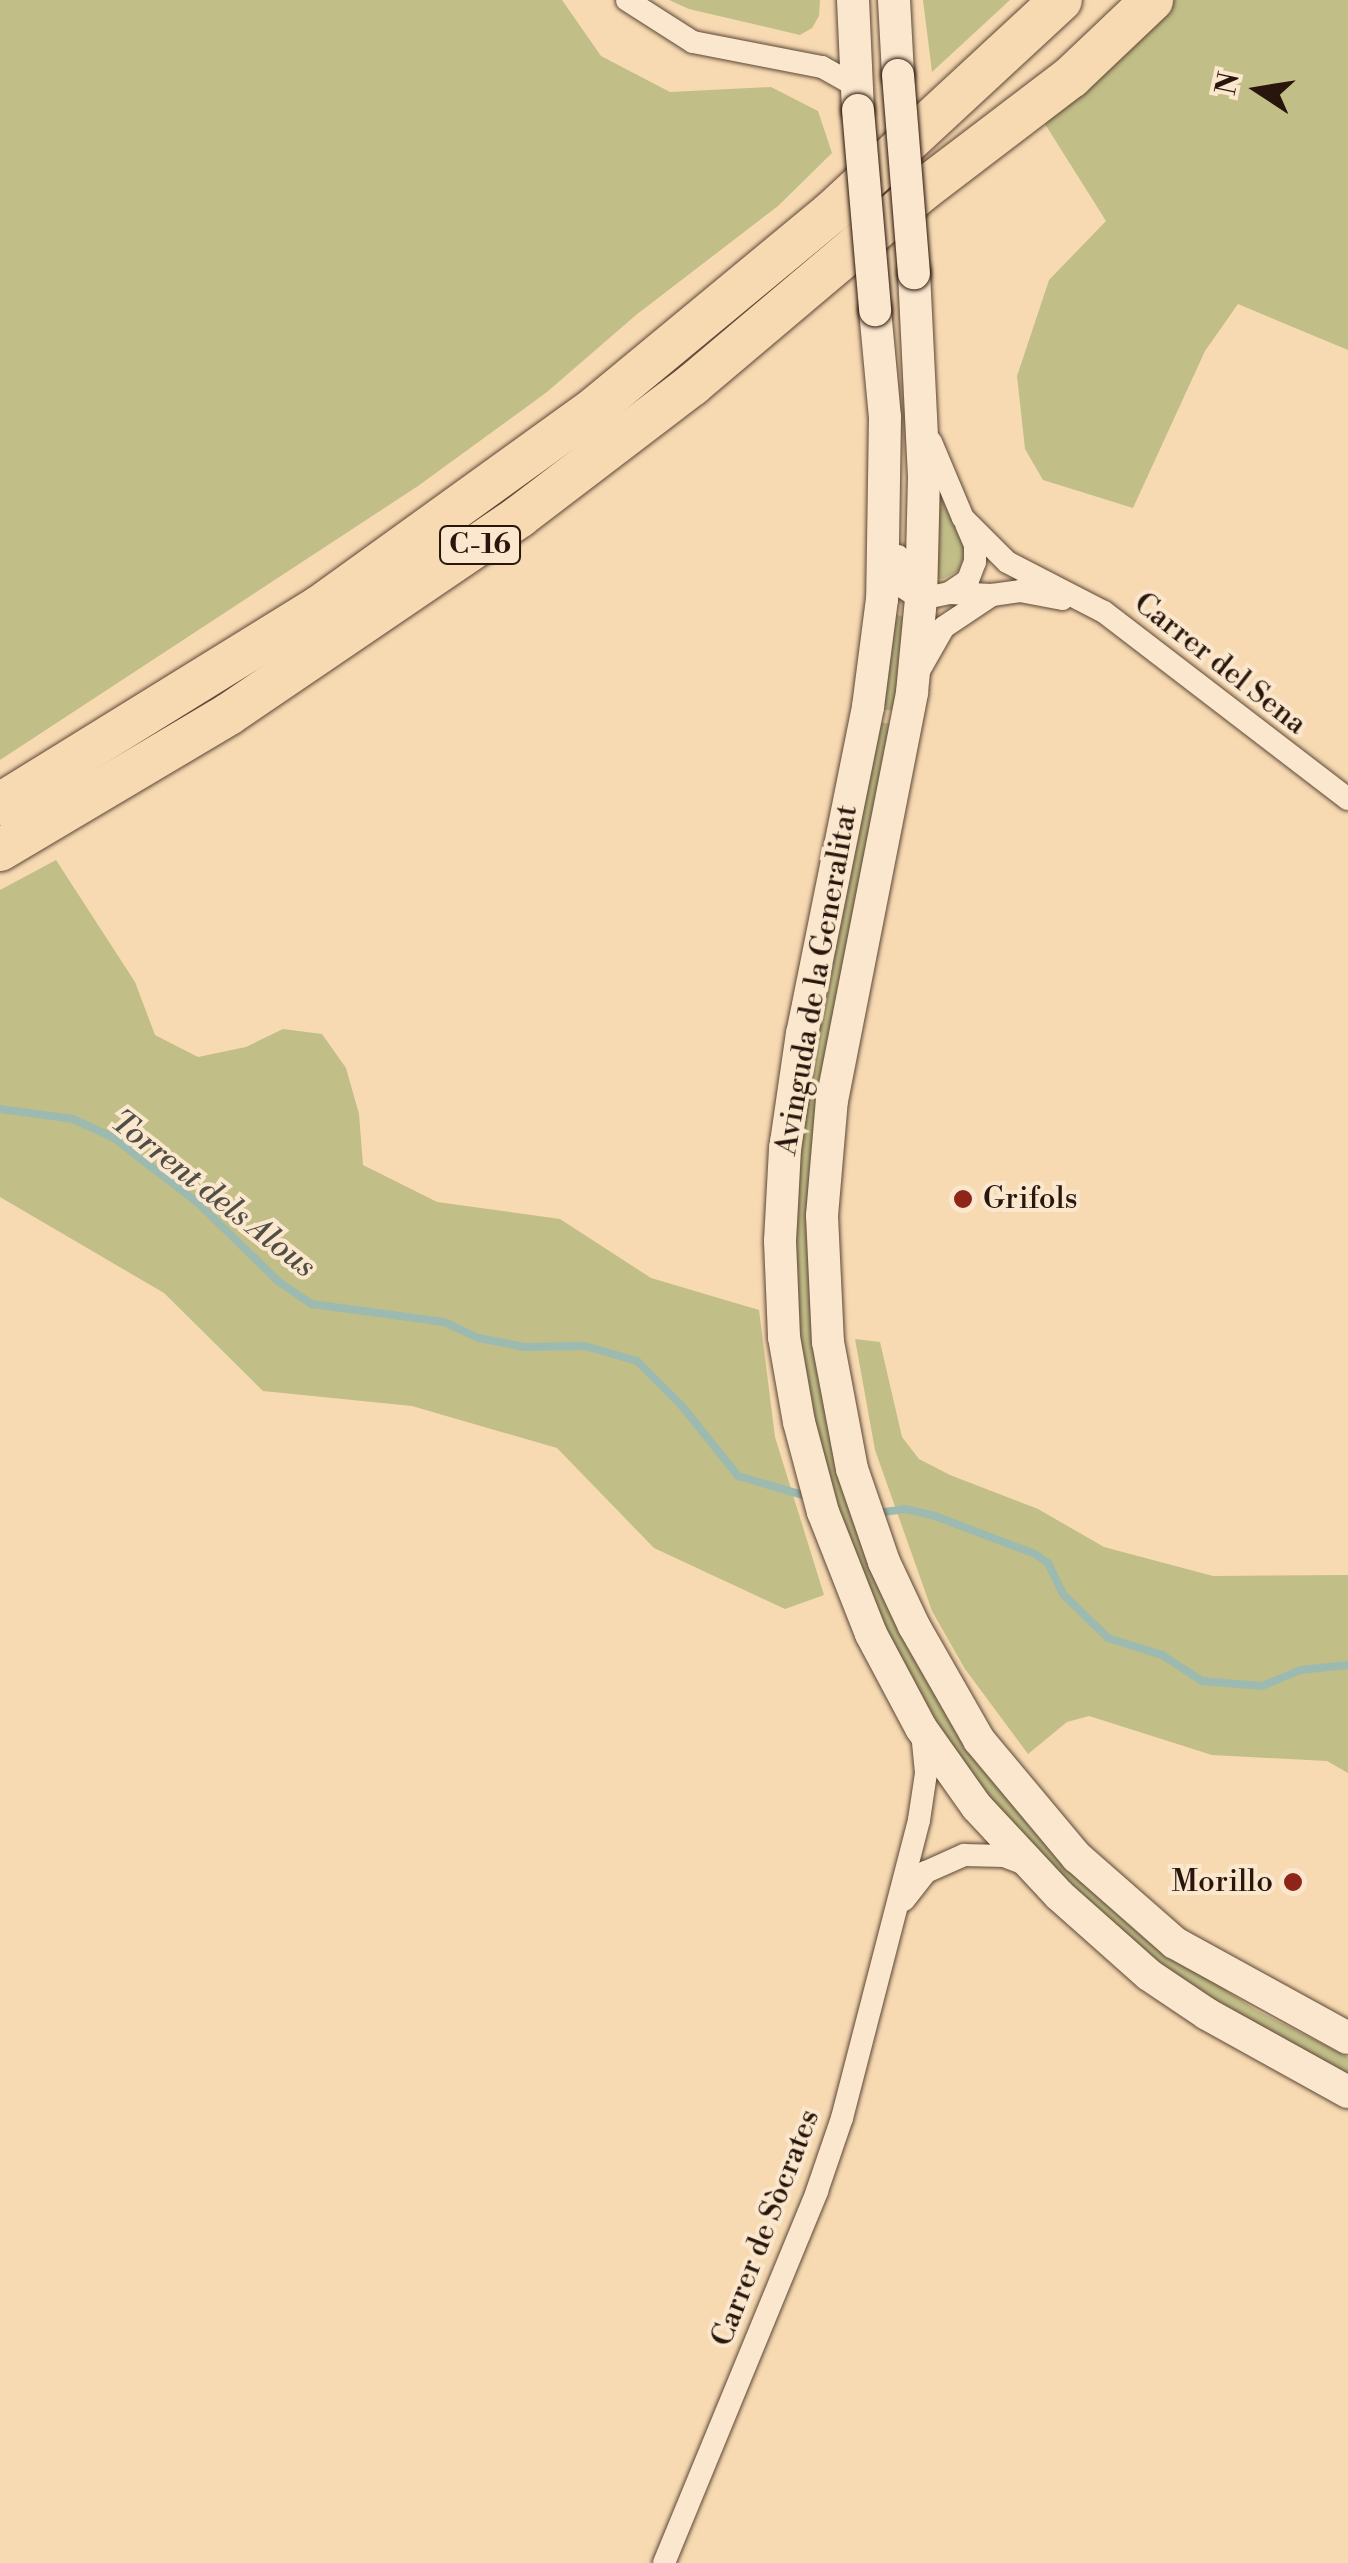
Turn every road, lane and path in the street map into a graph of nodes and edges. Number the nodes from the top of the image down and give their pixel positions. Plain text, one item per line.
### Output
1 (626, 0) edge
2 (894, 0) edge
3 (1061, 0) edge
4 (1121, 0) edge
5 (1152, 0) edge
6 (853, 11) edge
7 (822, 67) junction
8 (858, 103) junction
9 (924, 189) junction
10 (918, 332) junction
11 (881, 381) junction
12 (963, 518) junction
13 (992, 595) junction
14 (935, 596) junction
15 (1104, 612) junction
16 (912, 692) junction
17 (1348, 799) edge
18 (0, 804) edge
19 (0, 850) edge
20 (921, 1728) junction
21 (1033, 1867) junction
22 (900, 1908) junction
23 (1348, 2038) edge
24 (1348, 2092) edge
25 (664, 2563) edge

1 - 7 street
2 - 10 street, Avinguda de la Generalitat, bridge
3 - 18 highway, C-16
4 - 9 highway, C-16
5 - 9 highway
6 - 7 street
6 - 8 street, Avinguda de la Generalitat
7 - 8 street
8 - 11 street, Avinguda de la Generalitat, bridge
9 - 19 highway, C-16
10 - 12 street, Carrer del Sena
10 - 14 street, Avinguda de la Generalitat
11 - 14 street
11 - 20 street, Avinguda de la Generalitat
12 - 14 street, Carrer del Sena
12 - 15 street, Carrer del Sena
13 - 14 street, Carrer del Sena
13 - 15 street, Carrer del Sena
13 - 16 street
14 - 16 street, Avinguda de la Generalitat
15 - 17 street, Carrer del Sena
16 - 23 street, Avinguda de la Generalitat
20 - 21 street, Avinguda de la Generalitat
20 - 22 street, Carrer de Sòcrates
21 - 22 street, Carrer de Sòcrates
21 - 24 street, Avinguda de la Generalitat
22 - 25 street, Carrer de Sòcrates

